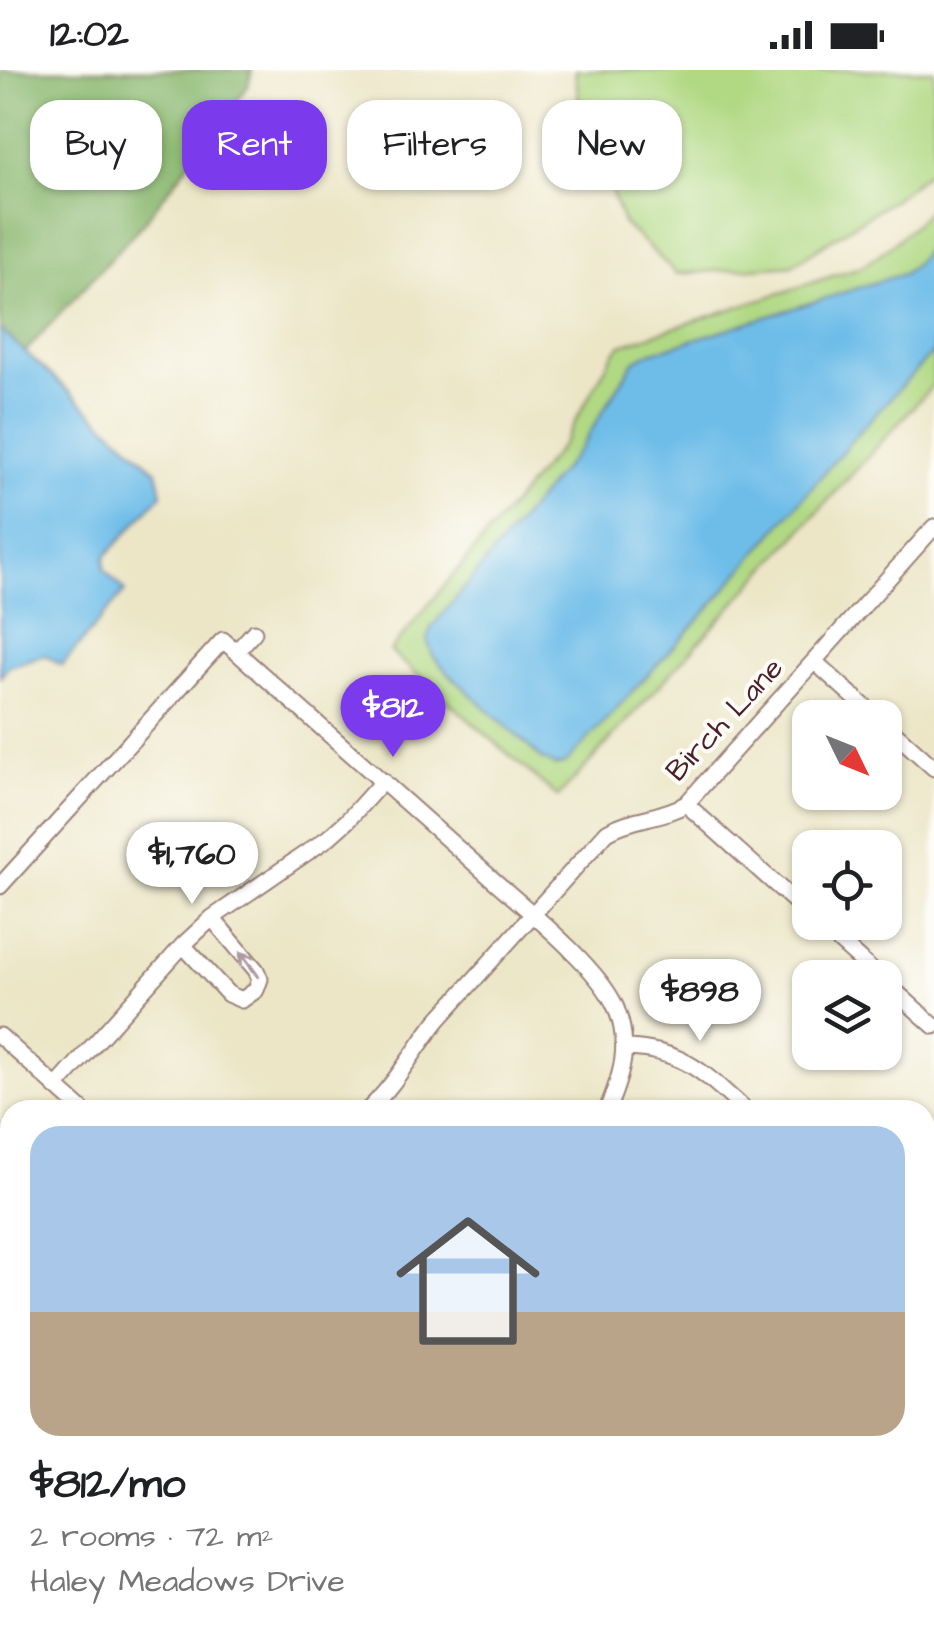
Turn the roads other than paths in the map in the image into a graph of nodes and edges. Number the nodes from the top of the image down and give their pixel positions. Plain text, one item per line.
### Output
1 (934, 527) edge
2 (254, 632) dead end
3 (236, 652) junction
4 (814, 662) junction
5 (857, 700) edge
6 (902, 739) edge
7 (934, 768) edge
8 (383, 781) junction
9 (686, 804) junction
10 (0, 886) edge
11 (792, 899) edge
12 (532, 914) junction
13 (212, 918) junction
14 (838, 940) edge
15 (183, 945) junction
16 (860, 960) edge
17 (902, 998) edge
18 (934, 1026) edge
19 (0, 1036) edge
20 (626, 1048) junction
21 (56, 1087) junction
22 (71, 1100) edge
23 (378, 1100) edge
24 (611, 1100) edge
25 (734, 1100) edge

1 - 4 street, Birch Lane
2 - 3 street
3 - 8 street
3 - 10 street
4 - 5 street
4 - 9 street, Birch Lane
6 - 7 street
8 - 12 street
8 - 13 street
9 - 11 street
9 - 12 street, Birch Lane
12 - 20 street
12 - 23 street, Birch Lane
13 - 15 street
15 -> 13 street
14 - 16 street
15 - 21 street
17 - 18 street
19 - 21 street
20 - 24 street
20 - 25 street
21 - 22 street

